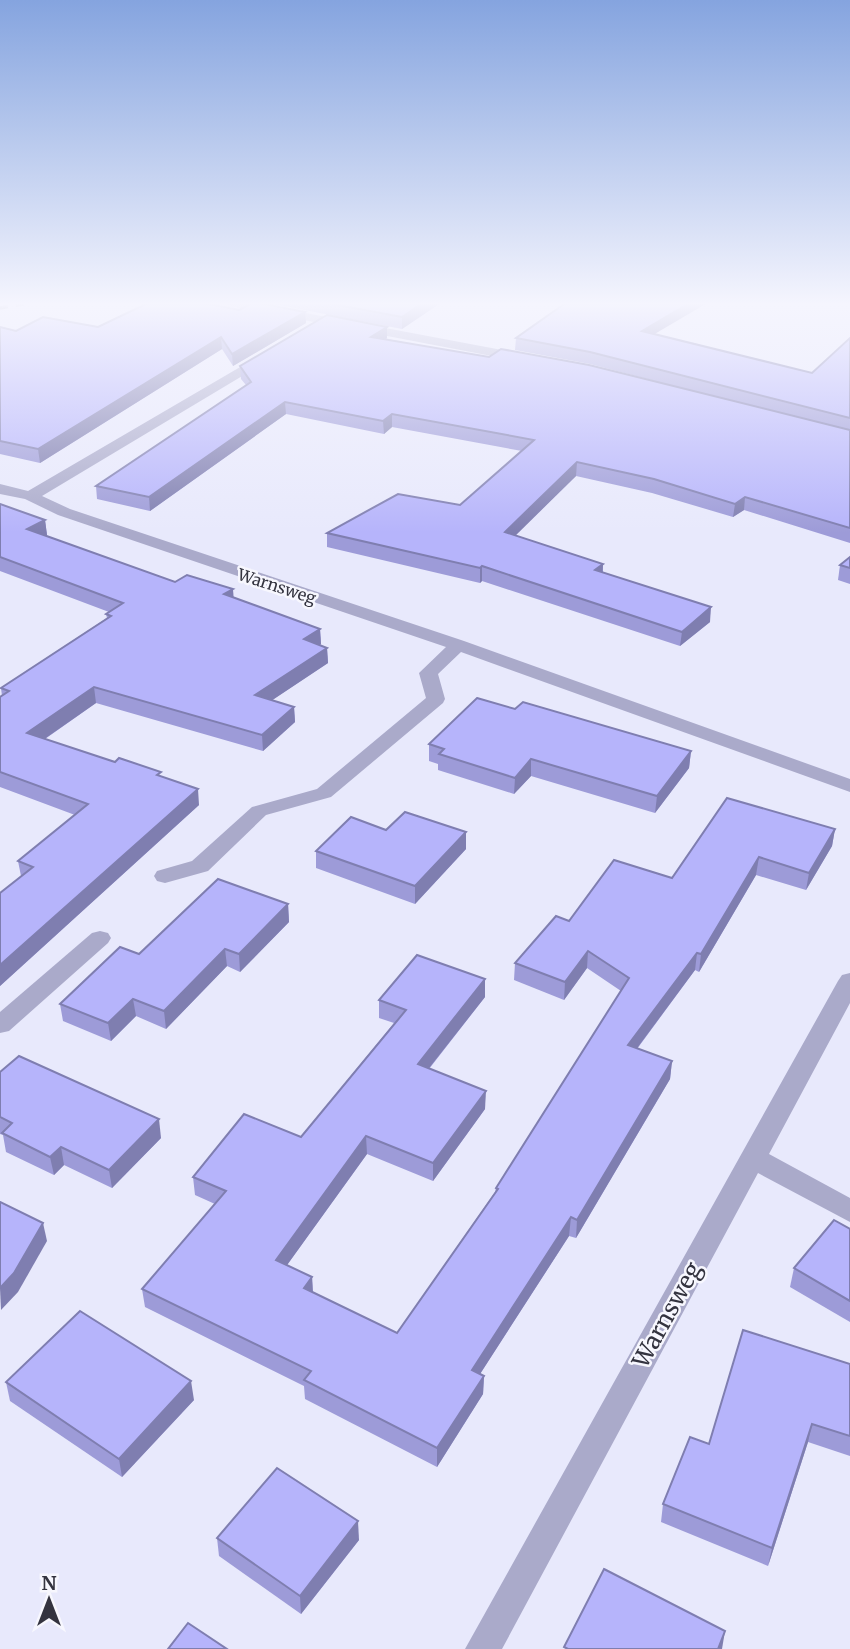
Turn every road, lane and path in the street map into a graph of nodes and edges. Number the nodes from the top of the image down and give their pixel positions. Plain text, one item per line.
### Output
1 (226, 379) edge
2 (0, 489) edge
3 (30, 496) junction
4 (458, 645) junction
5 (850, 786) edge
6 (164, 876) dead end
7 (100, 938) dead end
8 (850, 981) edge
9 (0, 1025) edge
10 (753, 1157) junction
11 (850, 1211) edge
12 (483, 1649) edge

1 - 3 street
2 - 3 street, Warnsweg
3 - 4 street, Warnsweg
4 - 5 street, Warnsweg
4 - 6 street
7 - 9 street
8 - 10 street, Warnsweg
10 - 11 street
10 - 12 street, Warnsweg

